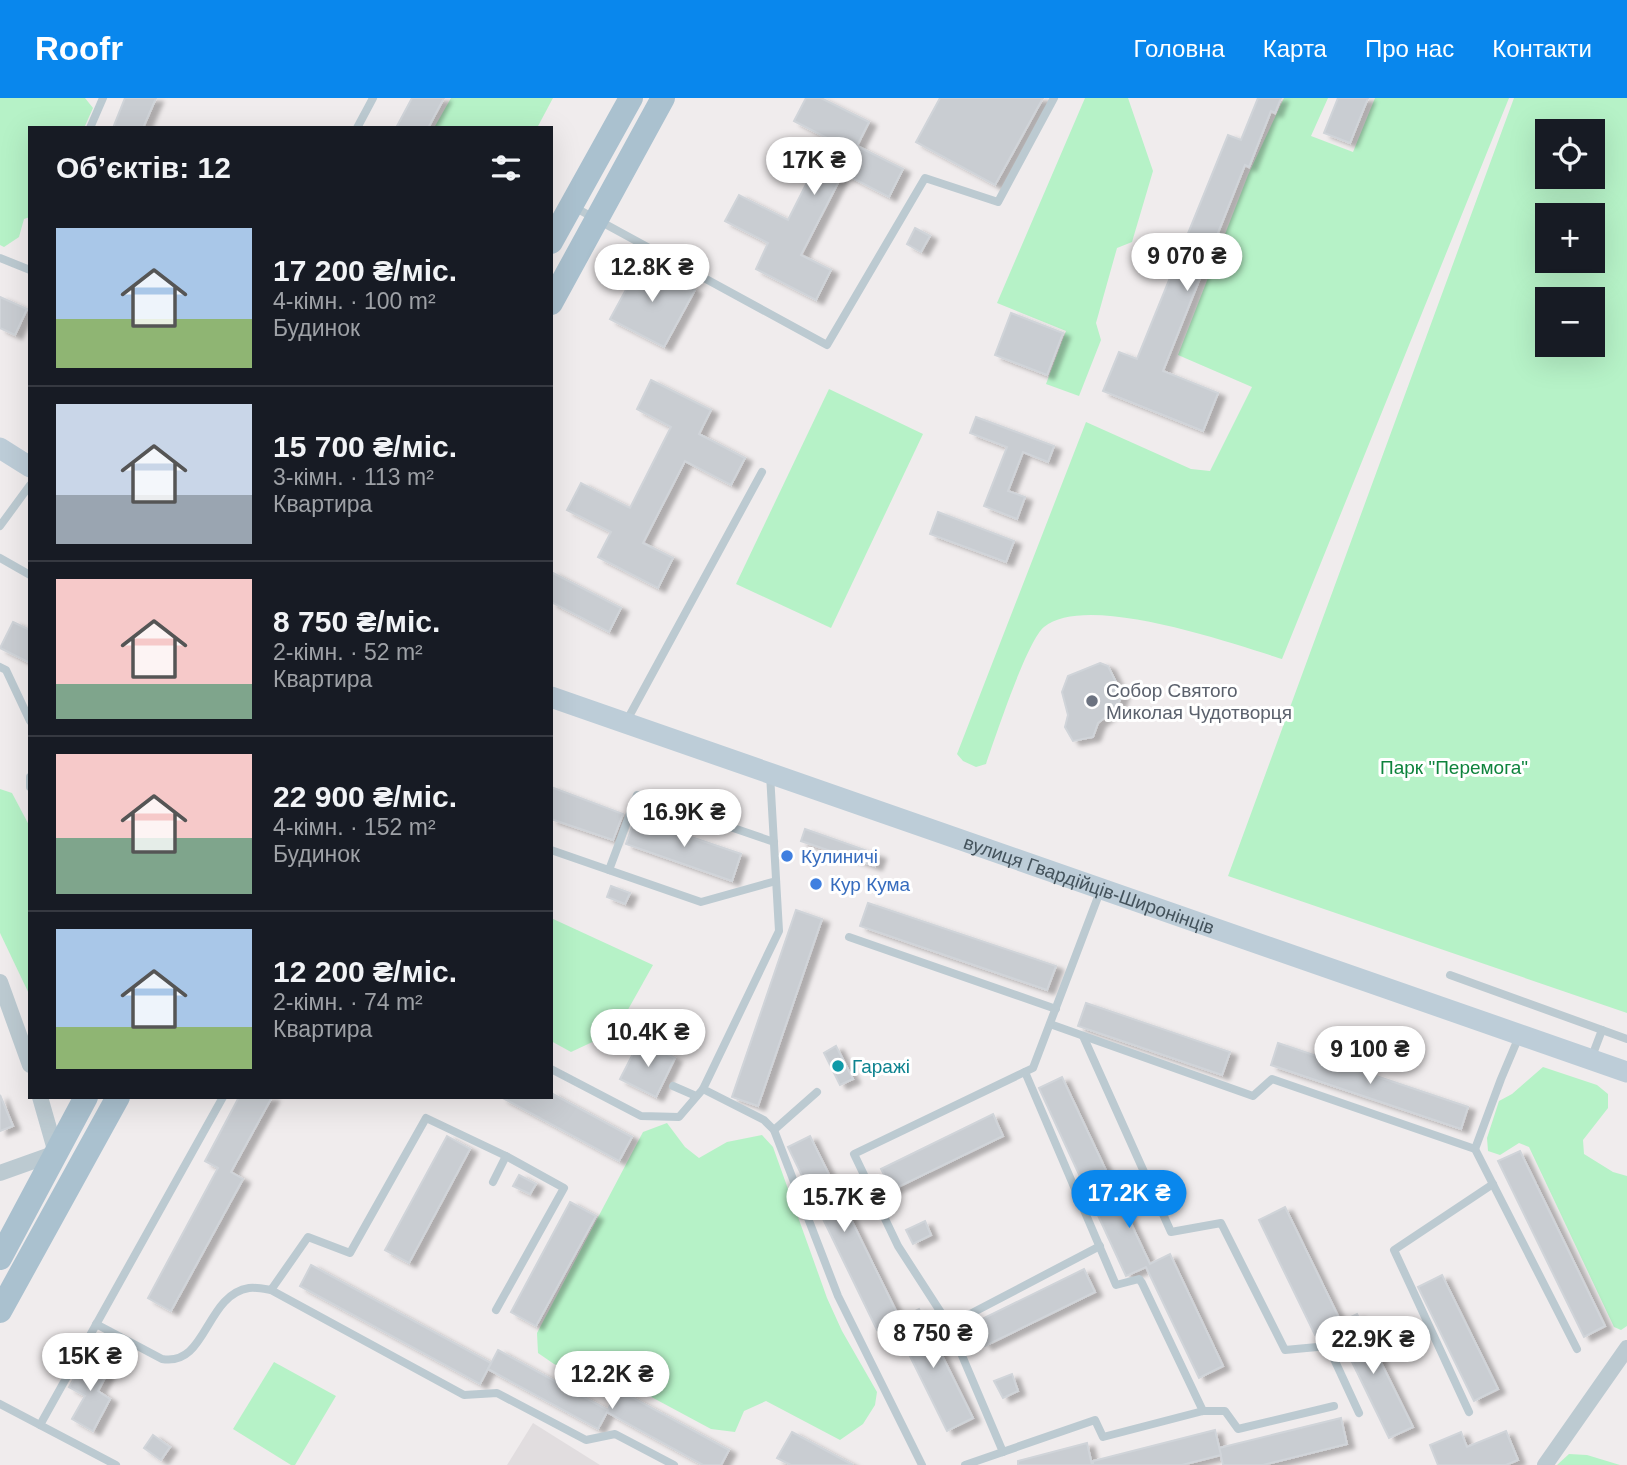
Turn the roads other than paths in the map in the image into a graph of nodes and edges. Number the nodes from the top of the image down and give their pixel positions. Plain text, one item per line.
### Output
1 (103, 98) edge
2 (373, 98) edge
3 (631, 98) edge
4 (663, 98) edge
5 (1054, 98) edge
6 (91, 126) edge
7 (358, 126) edge
8 (571, 206) junction
9 (597, 219) junction
10 (553, 238) edge
11 (0, 258) edge
12 (28, 270) edge
13 (553, 299) edge
14 (0, 448) edge
15 (28, 466) edge
16 (762, 472) dead end
17 (28, 488) edge
18 (0, 526) edge
19 (0, 558) edge
20 (28, 574) edge
21 (0, 667) edge
22 (553, 698) edge
23 (28, 717) edge
24 (626, 722) junction
25 (770, 772) junction
26 (774, 842) junction
27 (553, 851) edge
28 (609, 870) junction
29 (776, 881) junction
30 (1101, 889) junction
31 (849, 937) dead end
32 (1450, 975) dead end
33 (0, 982) edge
34 (1056, 1009) junction
35 (1050, 1024) junction
36 (1602, 1030) junction
37 (1520, 1034) junction
38 (1083, 1035) junction
39 (1627, 1039) edge
40 (28, 1059) edge
41 (1591, 1059) junction
42 (553, 1070) edge
43 (1025, 1072) junction
44 (1627, 1072) edge
45 (673, 1086) dead end
46 (703, 1089) junction
47 (817, 1092) dead end
48 (696, 1096) junction
49 (41, 1099) edge
50 (85, 1099) edge
51 (116, 1099) edge
52 (222, 1099) edge
53 (774, 1130) junction
54 (1475, 1149) junction
55 (506, 1156) junction
56 (68, 1159) junction
57 (0, 1173) edge
58 (493, 1182) dead end
59 (1493, 1184) junction
60 (1100, 1246) junction
61 (0, 1258) edge
62 (271, 1290) junction
63 (496, 1310) dead end
64 (0, 1311) edge
65 (96, 1324) junction
66 (948, 1325) junction
67 (1627, 1348) edge
68 (1577, 1349) dead end
69 (0, 1404) edge
70 (1334, 1406) dead end
71 (1203, 1411) junction
72 (1469, 1412) dead end
73 (1359, 1413) dead end
74 (40, 1425) junction
75 (1003, 1452) junction
76 (117, 1465) edge
77 (674, 1465) edge
78 (922, 1465) edge
79 (965, 1465) edge
80 (1545, 1465) edge

1 - 6 lane
2 - 7 lane
3 - 8 main road
4 - 9 main road
5 - 9 lane
8 - 9 lane
8 - 10 main road
9 - 13 main road
11 - 12 lane
14 - 15 main road
16 - 24 lane
17 - 18 lane
19 - 20 lane
21 - 23 lane
22 - 24 main road, вулиця Гвардійців-Широнінців
24 - 25 main road, вулиця Гвардійців-Широнінців
25 - 26 lane
25 - 30 main road, вулиця Гвардійців-Широнінців
26 - 28 lane
26 - 29 lane
27 - 28 lane
28 - 29 lane
29 - 46 lane
30 - 34 lane
30 - 37 main road, вулиця Гвардійців-Широнінців
31 - 34 lane
32 - 36 lane
33 - 40 street
34 - 35 lane
35 - 38 lane
35 - 43 lane
36 - 39 lane
36 - 41 lane
37 - 41 main road, вулиця Гвардійців-Широнінців
37 - 54 lane
38 - 54 lane
38 - 73 lane
41 - 44 main road, вулиця Гвардійців-Широнінців
42 - 48 lane
43 - 60 lane
43 - 66 lane
45 - 48 lane
46 - 48 lane
46 - 53 lane
47 - 53 lane
49 - 56 street
50 - 56 main road
51 - 56 main road
52 - 65 lane
53 - 78 lane
54 - 59 lane
55 - 58 lane
55 - 62 lane
55 - 63 lane
56 - 57 street
56 - 61 main road
56 - 64 main road
59 - 68 lane
59 - 72 lane
60 - 66 lane
60 - 71 lane
62 - 65 lane
62 - 77 lane
65 - 74 lane
66 - 75 lane
67 - 80 street
69 - 74 lane
70 - 71 lane
71 - 75 lane
74 - 76 lane
75 - 79 lane

